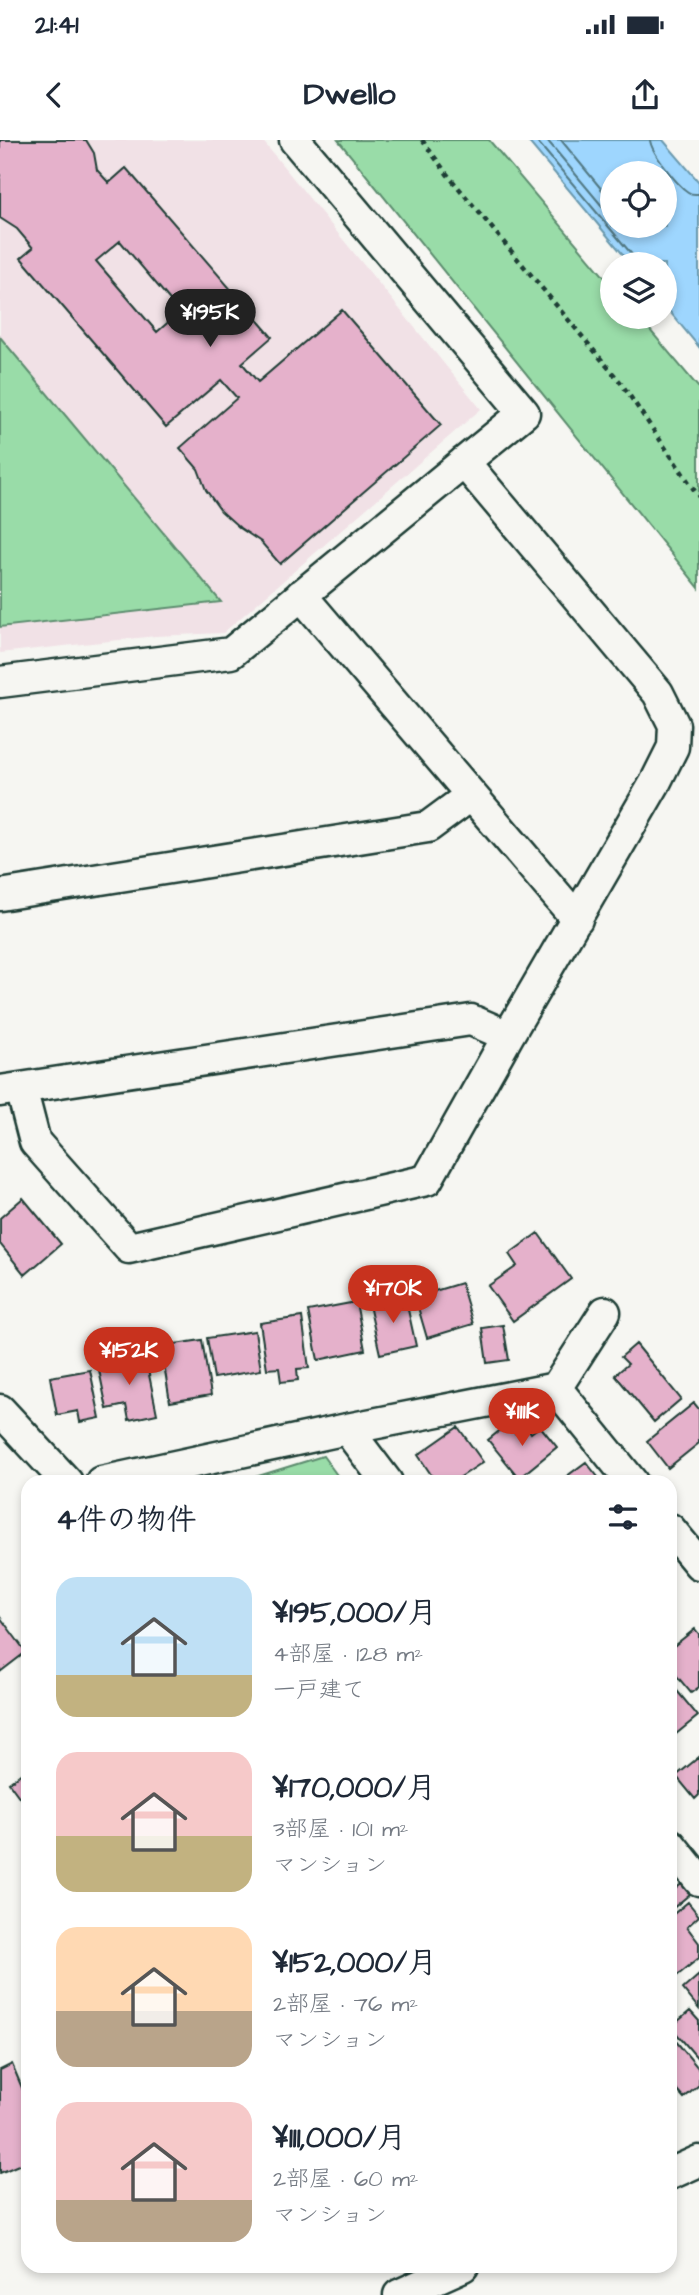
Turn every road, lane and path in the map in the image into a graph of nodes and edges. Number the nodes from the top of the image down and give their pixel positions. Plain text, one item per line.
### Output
1 (295, 140) edge
2 (422, 140) edge
3 (464, 462) junction
4 (699, 497) edge
5 (301, 595) junction
6 (0, 682) edge
7 (470, 796) junction
8 (0, 895) edge
9 (577, 919) junction
10 (508, 1036) junction
11 (10, 1089) edge
12 (605, 1312) dead end
13 (556, 1388) junction
14 (2, 1411) edge
15 (347, 1429) junction
16 (61, 1475) edge
17 (133, 1475) edge
18 (382, 1475) edge
19 (626, 1475) edge
20 (677, 1537) edge
21 (699, 1564) edge
22 (677, 1853) edge
23 (699, 1880) edge
24 (699, 2161) edge
25 (677, 2171) edge
26 (448, 2273) edge
27 (399, 2295) edge

1 - 3 street
2 - 4 path
3 - 5 street
3 - 9 street
5 - 6 street
5 - 7 street
7 - 8 street
7 - 9 street
9 - 10 street
10 - 11 street
10 - 11 street
12 - 13 street
13 - 15 street
13 - 19 street
14 - 16 street
15 - 17 street
15 - 18 street
20 - 21 street
22 - 23 street
24 - 25 street
26 - 27 street

